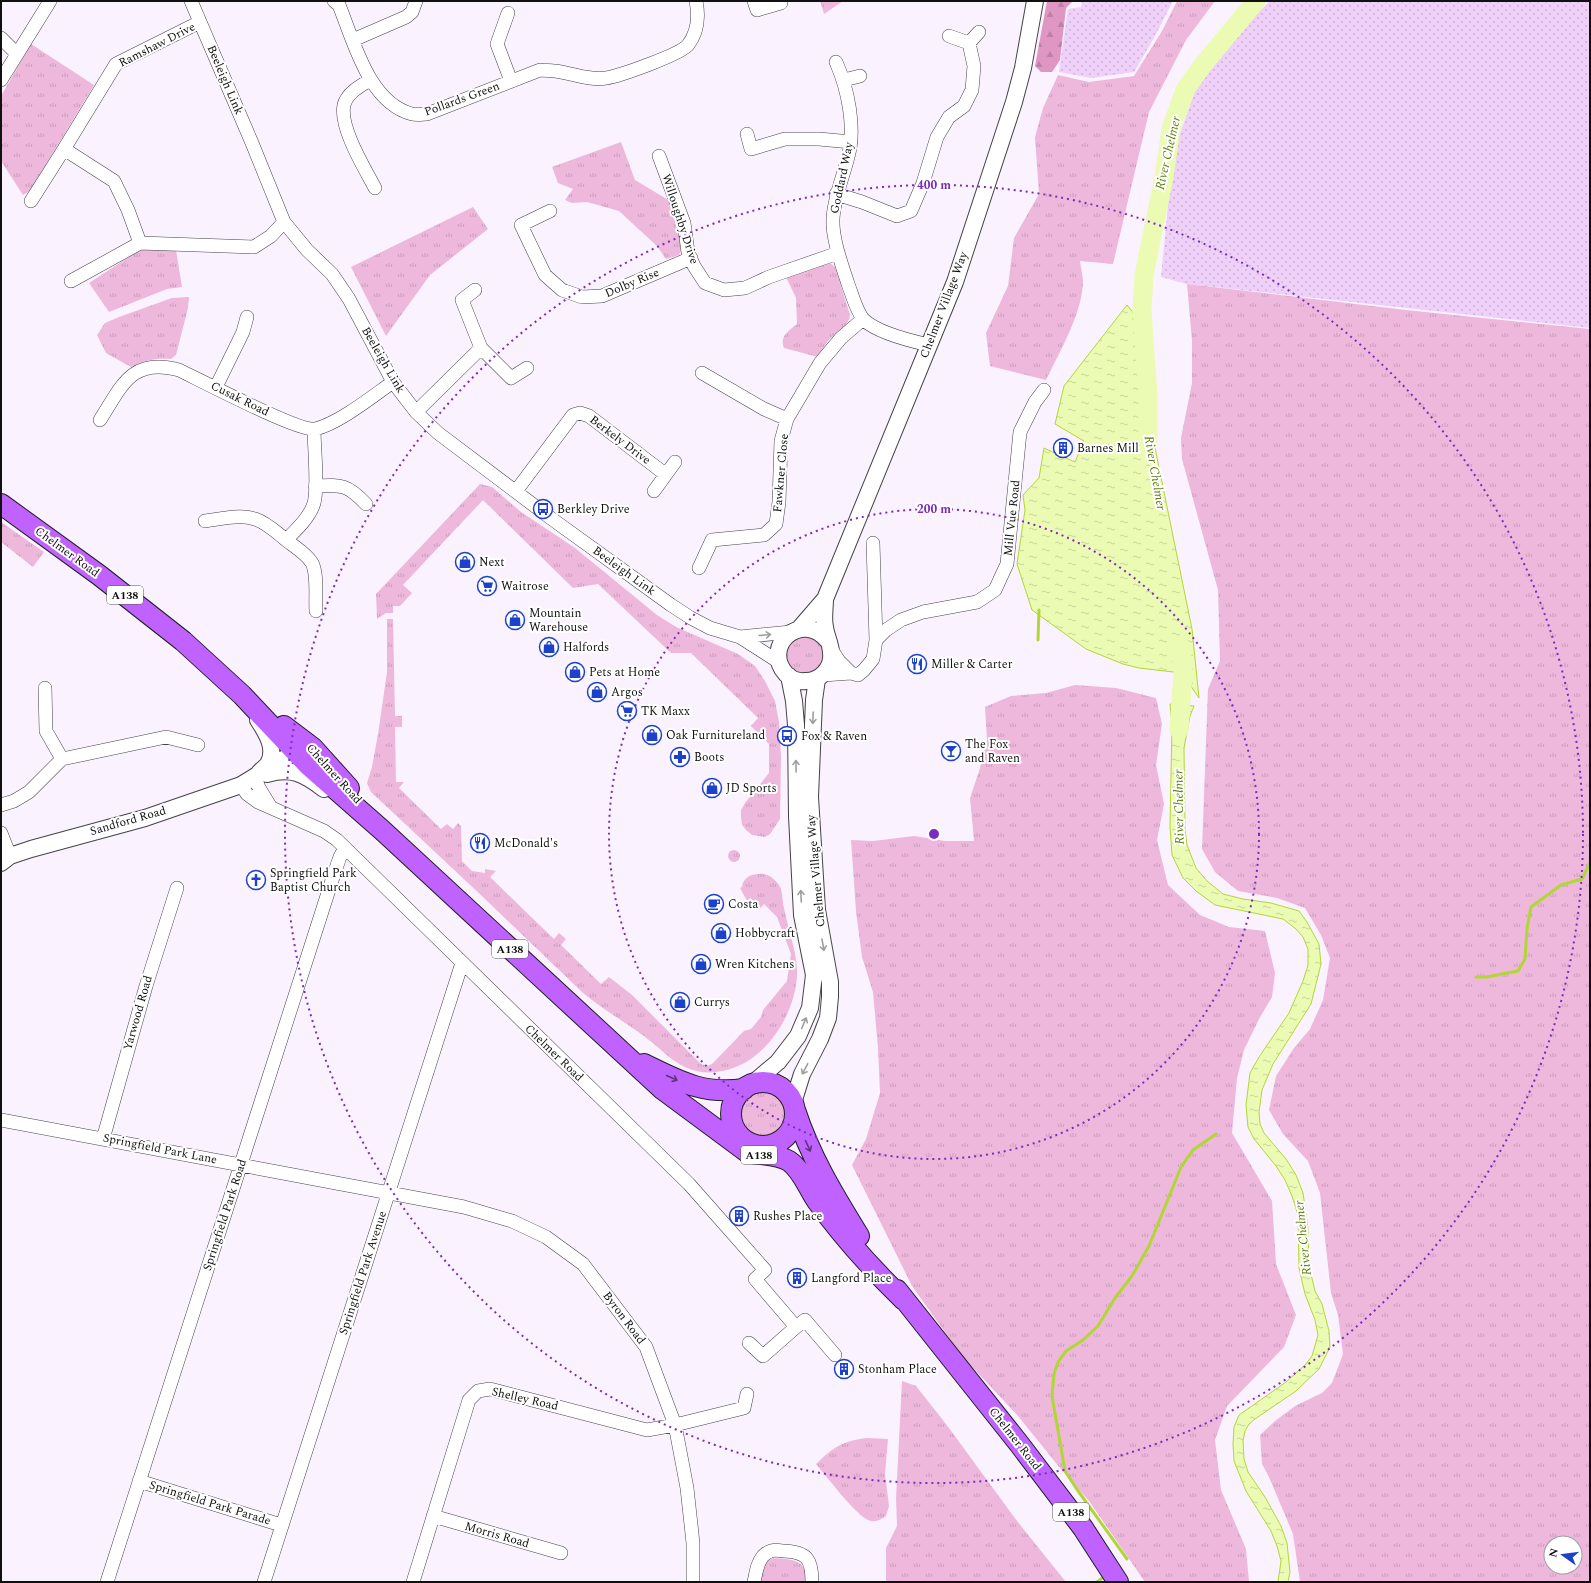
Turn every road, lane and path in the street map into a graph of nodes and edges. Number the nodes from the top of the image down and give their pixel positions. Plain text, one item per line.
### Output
1 (50, 1) edge
2 (191, 1) edge
3 (334, 1) edge
4 (416, 1) edge
5 (696, 1) edge
6 (754, 1) edge
7 (1035, 1) edge
8 (781, 3) dead end
9 (508, 13) dead end
10 (200, 22) junction
11 (979, 32) dead end
12 (949, 36) dead end
13 (1, 38) edge
14 (353, 40) junction
15 (969, 43) junction
16 (17, 54) junction
17 (836, 62) dead end
18 (860, 76) dead end
19 (1, 80) edge
20 (370, 80) junction
21 (844, 80) junction
22 (511, 81) junction
23 (746, 134) dead end
24 (851, 142) junction
25 (64, 149) junction
26 (660, 156) dead end
27 (375, 188) dead end
28 (836, 194) junction
29 (31, 201) dead end
30 (550, 211) dead end
31 (284, 222) junction
32 (140, 242) junction
33 (838, 254) junction
34 (690, 258) junction
35 (72, 281) dead end
36 (474, 290) dead end
37 (247, 317) dead end
38 (863, 319) junction
39 (929, 345) junction
40 (481, 348) junction
41 (526, 368) dead end
42 (702, 373) dead end
43 (393, 382) junction
44 (216, 387) junction
45 (1044, 390) dead end
46 (416, 412) junction
47 (787, 419) junction
48 (100, 420) dead end
49 (314, 430) junction
50 (676, 462) dead end
51 (665, 474) junction
52 (315, 486) junction
53 (516, 491) junction
54 (654, 491) dead end
55 (1, 504) edge
56 (366, 504) dead end
57 (205, 521) dead end
58 (286, 540) junction
59 (873, 543) dead end
60 (698, 568) dead end
61 (825, 599) junction
62 (316, 611) dead end
63 (795, 631) junction
64 (740, 637) junction
65 (876, 640) junction
66 (829, 644) junction
67 (779, 662) junction
68 (851, 673) junction
69 (789, 676) junction
70 (820, 677) junction
71 (45, 688) dead end
72 (242, 695) junction
73 (198, 745) dead end
74 (294, 746) junction
75 (62, 759) junction
76 (278, 771) junction
77 (248, 781) junction
78 (1, 805) edge
79 (1, 832) edge
80 (389, 837) junction
81 (345, 848) junction
82 (5, 860) edge
83 (177, 888) dead end
84 (462, 963) junction
85 (625, 1054) junction
86 (748, 1087) junction
87 (662, 1089) junction
88 (794, 1106) junction
89 (1, 1120) edge
90 (103, 1139) junction
91 (744, 1140) junction
92 (768, 1146) junction
93 (241, 1165) junction
94 (389, 1193) junction
95 (841, 1231) junction
96 (904, 1300) junction
97 (796, 1327) junction
98 (749, 1343) dead end
99 (835, 1355) dead end
100 (747, 1394) dead end
101 (675, 1425) junction
102 (139, 1481) junction
103 (433, 1516) junction
104 (281, 1525) junction
105 (561, 1553) dead end
106 (107, 1582) edge
107 (264, 1582) edge
108 (413, 1582) edge
109 (693, 1582) edge
110 (754, 1582) edge
111 (812, 1582) edge
112 (1118, 1582) edge

1 - 16 street
2 - 10 street, Beeleigh Link
3 - 14 street, Pollards Green
4 - 14 street
5 - 22 street, Pollards Green
6 - 8 street
7 - 39 street, Chelmer Village Way
9 - 22 street, Pollards Green
10 - 25 street, Ramshaw Drive
10 - 31 street, Beeleigh Link
11 - 15 street
12 - 15 street
13 - 16 street
14 - 20 street, Pollards Green
15 - 28 street
16 - 19 street
17 - 21 street, Goddard Way
18 - 21 street
20 - 22 street, Pollards Green
20 - 27 street
21 - 24 street, Goddard Way
23 - 24 street
24 - 28 street, Goddard Way
25 - 29 street, Ramshaw Drive
25 - 32 street
26 - 34 street, Willoughby Drive
28 - 33 street, Goddard Way
30 - 34 street, Dolby Rise
31 - 32 street
31 - 43 street, Beeleigh Link
32 - 35 street
33 - 34 street, Willoughby Drive
33 - 38 street, Goddard Way
36 - 40 street
37 - 44 street
38 - 39 street
38 - 47 street, Fawkner Close
39 - 61 street, Chelmer Village Way
40 - 41 street
40 - 46 street
42 - 47 street, Fawkner Close
43 - 46 street, Beeleigh Link
43 - 49 street
44 - 48 street, Cusak Road
44 - 49 street, Cusak Road
45 - 65 street, Mill Vue Road
46 - 53 street, Beeleigh Link
47 - 60 street, Fawkner Close
49 - 52 street
50 - 51 street
51 - 53 street, Berkely Drive
51 - 54 street
52 - 56 street
52 - 58 street
53 - 64 street, Beeleigh Link
55 - 72 main road, Chelmer Road / A138
57 - 58 street
58 - 62 street
59 - 65 street
61 - 63 street, Chelmer Village Way
61 - 66 street, Chelmer Village Way
64 -> 63 street, Beeleigh Link
63 - 66 street
63 - 67 street, Chelmer Village Way
64 - 67 street, Beeleigh Link
65 - 68 street
66 - 68 street
66 - 70 street, Chelmer Village Way
67 - 69 street, Chelmer Village Way
68 - 70 street
69 - 70 street
86 -> 69 street, Chelmer Village Way
70 -> 88 street, Chelmer Village Way
71 - 75 street
72 - 74 main road, Chelmer Road / A138
72 - 77 street, Sandford Road
73 - 75 street
74 - 76 street
74 - 77 street, Sandford Road
74 - 80 main road, Chelmer Road / A138
75 - 78 street
76 - 77 street, Sandford Road
76 - 80 street, Sandford Road
77 - 81 street, Chelmer Road
77 - 82 street, Sandford Road
79 - 82 street
80 - 85 main road, Chelmer Road / A138
81 - 84 street, Chelmer Road
81 - 93 street, Springfield Park Road
83 - 90 street, Yarwood Road
84 - 94 street, Springfield Park Avenue
84 - 97 street, Chelmer Road
85 -> 86 main road, Chelmer Road / A138
85 - 87 main road, Chelmer Road / A138
86 - 88 main road, A138
86 - 91 main road, A138
87 - 91 main road, Chelmer Road / A138
87 - 95 main road, Chelmer Road / A138
88 - 92 main road, A138
88 -> 96 main road, Chelmer Road / A138
89 - 90 street, Springfield Park Lane
90 - 93 street, Springfield Park Lane
91 - 92 main road, A138
92 - 95 main road, Chelmer Road / A138
93 - 94 street, Springfield Park Lane
93 - 102 street, Springfield Park Road
94 - 101 street, Byron Road
94 - 104 street, Springfield Park Avenue
95 - 96 main road, Chelmer Road / A138
96 - 112 main road, Chelmer Road / A138
97 - 98 street
97 - 99 street
100 - 101 street, Shelley Road
101 - 103 street, Shelley Road
101 - 109 street, Byron Road
102 - 104 street, Springfield Park Parade
102 - 106 street, Springfield Park Road
103 - 105 street, Morris Road
103 - 108 street, Shelley Road
104 - 107 street, Springfield Park Avenue
110 - 111 street

